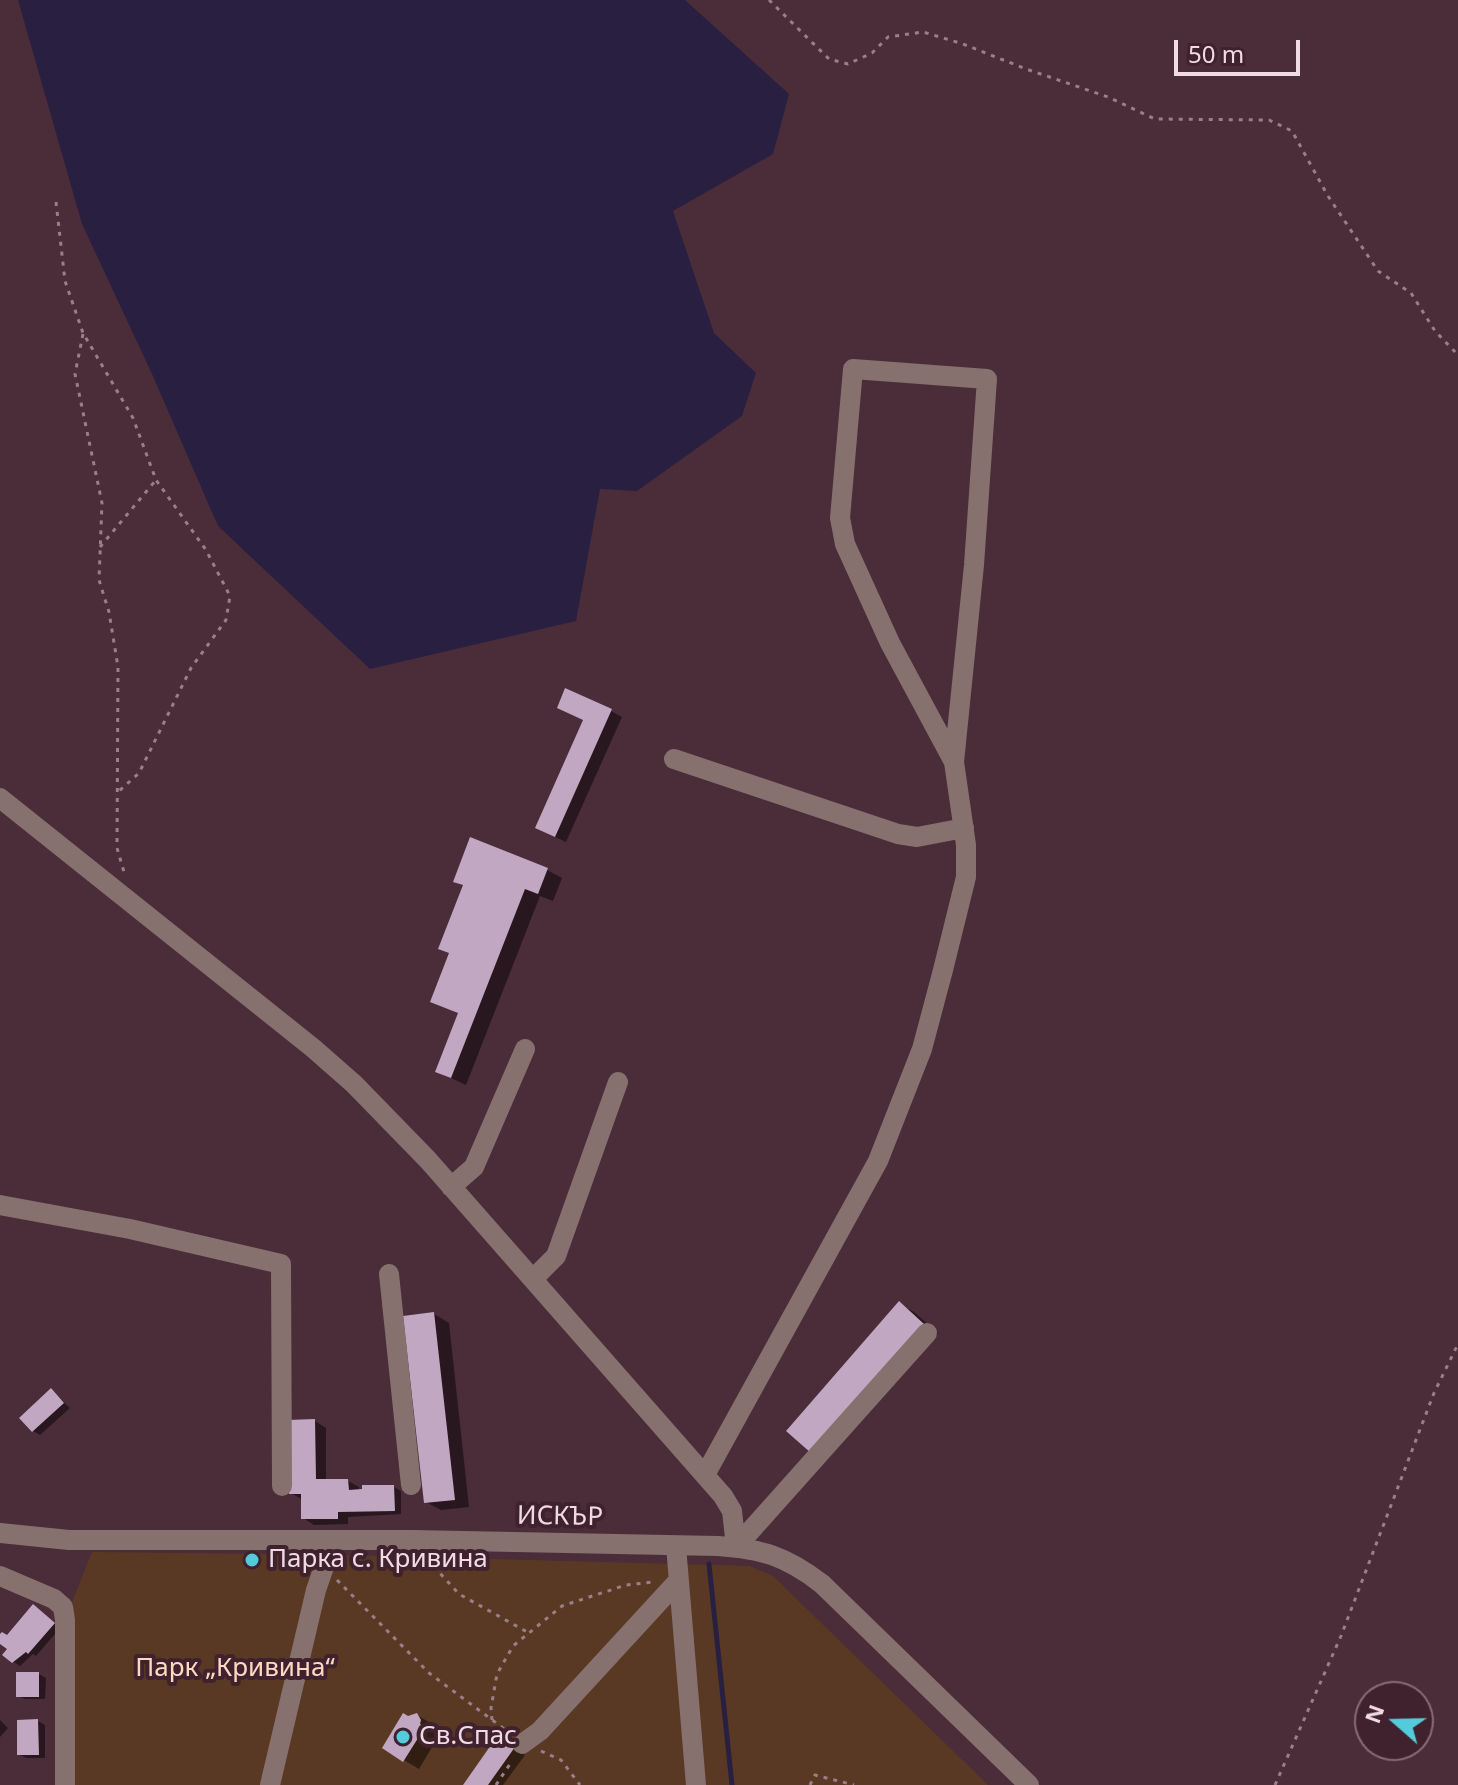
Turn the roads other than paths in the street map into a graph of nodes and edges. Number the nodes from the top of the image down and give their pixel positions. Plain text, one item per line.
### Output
1 (674, 759) dead end
2 (954, 762) junction
3 (0, 798) edge
4 (964, 828) junction
5 (525, 1049) dead end
6 (618, 1082) dead end
7 (451, 1187) junction
8 (0, 1205) edge
9 (389, 1274) dead end
10 (533, 1279) junction
11 (927, 1333) dead end
12 (705, 1475) junction
13 (411, 1485) dead end
14 (282, 1486) dead end
15 (0, 1533) edge
16 (333, 1541) junction
17 (676, 1546) junction
18 (736, 1547) junction
19 (0, 1576) edge
20 (678, 1581) junction
21 (522, 1744) road end
22 (65, 1785) edge
23 (270, 1785) edge
24 (696, 1785) edge
25 (1029, 1785) edge

1 - 4 street
2 - 2 street
2 - 4 street
3 - 7 street
4 - 12 street
5 - 7 street
6 - 10 street
7 - 10 street
8 - 14 street
9 - 13 street
10 - 12 street
11 - 18 street
12 - 18 street
15 - 16 street, ИСКЪР
16 - 17 street, ИСКЪР
16 - 23 street
17 - 18 street, ИСКЪР
17 - 20 street
18 - 25 street, ИСКЪР
19 - 22 street
20 - 21 street
20 - 24 street

